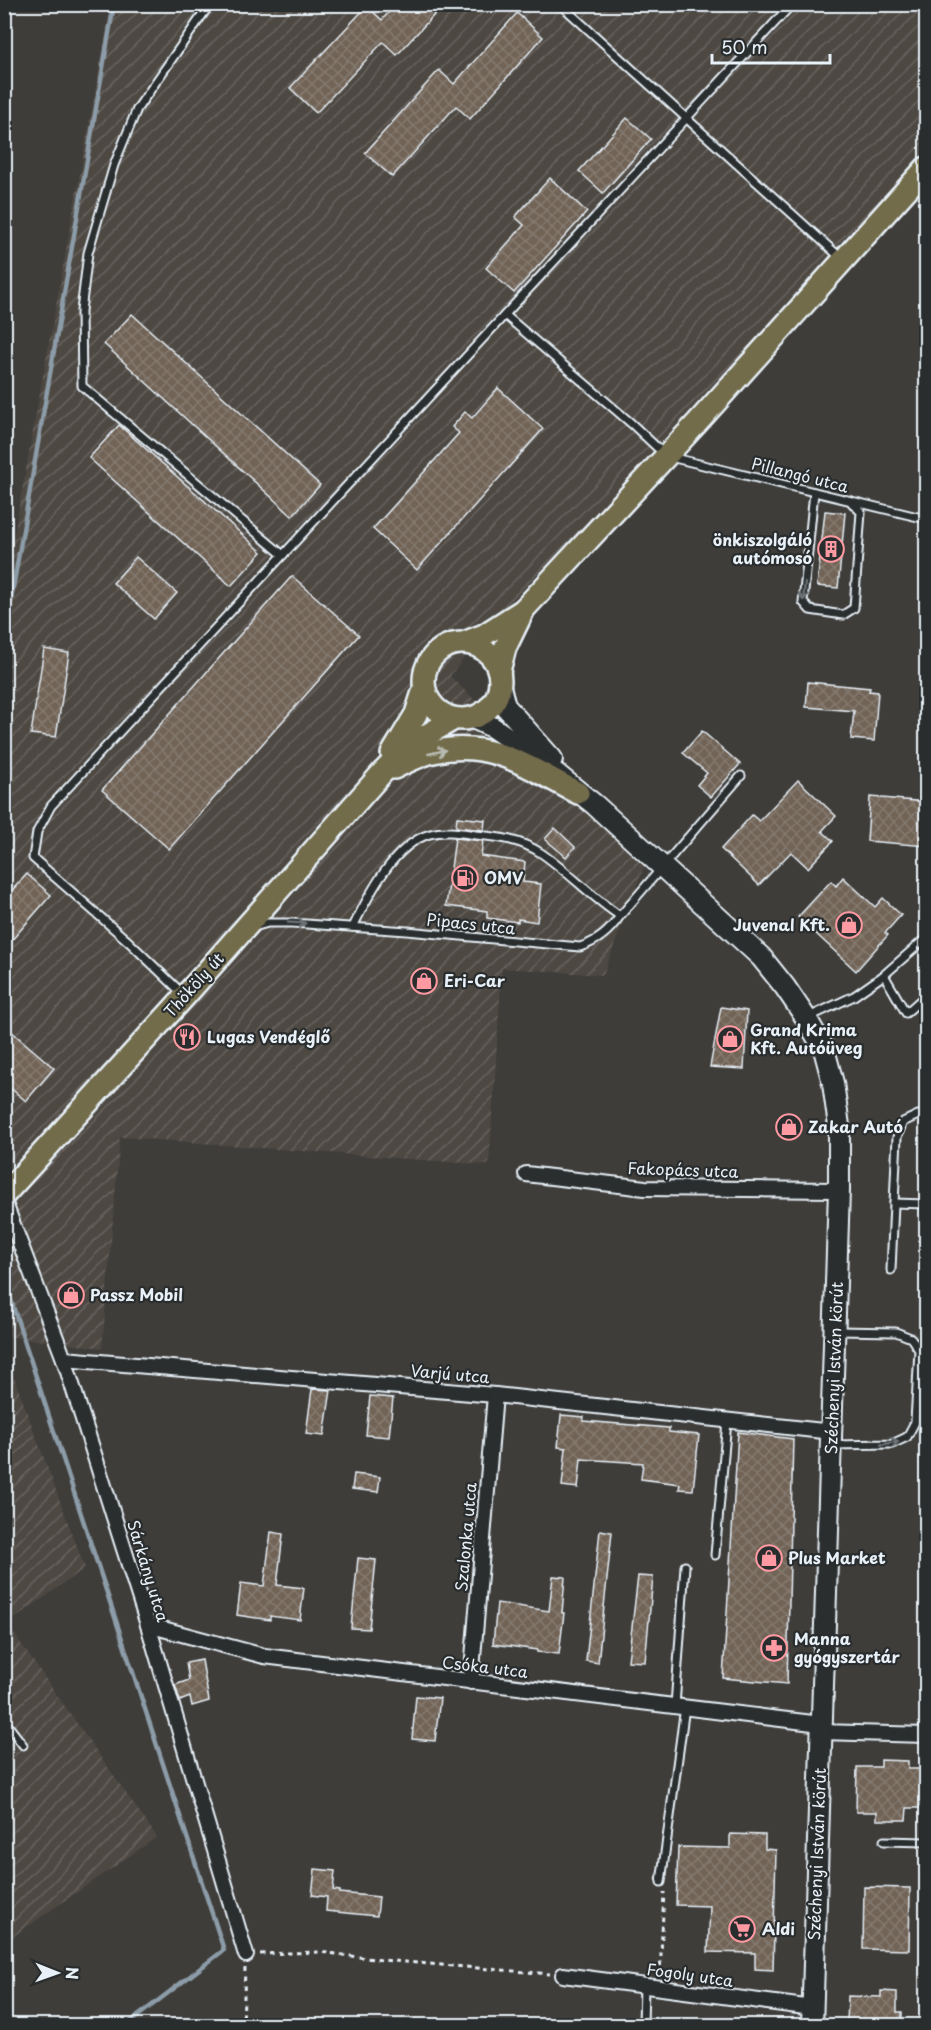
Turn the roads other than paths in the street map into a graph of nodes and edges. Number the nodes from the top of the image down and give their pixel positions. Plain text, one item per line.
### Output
1 (210, 4) edge
2 (560, 4) edge
3 (792, 4) edge
4 (687, 119) junction
5 (927, 168) edge
6 (844, 261) junction
7 (505, 315) junction
8 (666, 456) junction
9 (814, 492) junction
10 (851, 501) junction
11 (927, 519) edge
12 (283, 555) junction
13 (524, 609) junction
14 (466, 642) junction
15 (500, 679) junction
16 (424, 689) junction
17 (463, 718) junction
18 (382, 773) junction
19 (741, 776) dead end
20 (586, 799) junction
21 (664, 867) junction
22 (620, 916) junction
23 (353, 927) junction
24 (242, 931) junction
25 (927, 938) edge
26 (884, 975) junction
27 (927, 995) edge
28 (185, 996) junction
29 (806, 1018) junction
30 (927, 1114) edge
31 (526, 1174) dead end
32 (839, 1190) junction
33 (4, 1194) edge
34 (4, 1201) edge
35 (894, 1203) junction
36 (927, 1204) edge
37 (891, 1270) dead end
38 (835, 1331) junction
39 (64, 1359) junction
40 (495, 1395) junction
41 (727, 1421) junction
42 (832, 1439) junction
43 (715, 1555) dead end
44 (684, 1566) dead end
45 (148, 1624) junction
46 (471, 1682) junction
47 (680, 1707) junction
48 (4, 1720) edge
49 (821, 1728) junction
50 (927, 1735) edge
51 (23, 1745) dead end
52 (884, 1841) dead end
53 (927, 1842) edge
54 (661, 1882) road end
55 (246, 1954) road end
56 (563, 1975) road end
57 (644, 1985) junction
58 (812, 2017) edge
59 (642, 2025) edge

1 - 12 lane
2 - 4 lane
3 - 4 lane
4 - 6 lane
4 - 7 lane
5 - 6 main road
6 - 8 main road
7 - 8 lane
7 - 12 lane
8 - 9 lane, Pillangó utca
8 - 13 main road
9 - 10 lane, Pillangó utca
9 -> 10 lane
10 - 11 lane, Pillangó utca
12 - 28 lane
13 - 14 main road, Thököly út
13 - 15 main road, Thököly út
14 - 15 main road
14 - 16 main road, Thököly út
15 - 17 main road, Thököly út
15 - 20 street, Széchenyi István körút
16 - 17 main road
16 - 18 main road, Thököly út
17 - 18 main road, Thököly út
17 - 20 street, Széchenyi István körút
18 -> 20 main road
18 - 24 main road, Thököly út
19 - 21 lane, Pipacs utca
20 - 21 street, Széchenyi István körút
21 - 22 lane, Pipacs utca
21 - 29 street, Széchenyi István körút
22 - 23 lane, Pipacs utca
22 - 23 lane
24 -> 23 lane, Pipacs utca
24 - 28 main road, Thököly út
25 - 26 lane
26 - 27 lane
26 - 29 lane
28 - 33 main road, Thököly út
29 - 32 street, Széchenyi István körút
30 - 35 lane
31 - 32 street, Fakopács utca
32 - 38 street, Széchenyi István körút
34 - 39 street, Sárkány utca
35 - 36 lane
35 - 37 lane
38 - 42 street, Széchenyi István körút
42 -> 38 lane
39 - 40 street, Varjú utca
39 - 45 street, Sárkány utca
40 - 41 street, Varjú utca
40 - 46 street, Szalonka utca
41 - 42 street, Varjú utca
41 - 43 lane
42 - 49 street, Széchenyi István körút
44 - 47 lane
45 - 46 street, Csóka utca
45 - 55 street, Sárkány utca
46 - 47 street, Csóka utca
47 - 49 street, Csóka utca
47 - 54 lane
48 - 51 lane
49 - 50 street, Csóka utca
49 - 58 street, Széchenyi István körút
52 - 53 lane
56 - 57 street, Fogoly utca
57 - 58 street, Fogoly utca
57 - 59 lane

